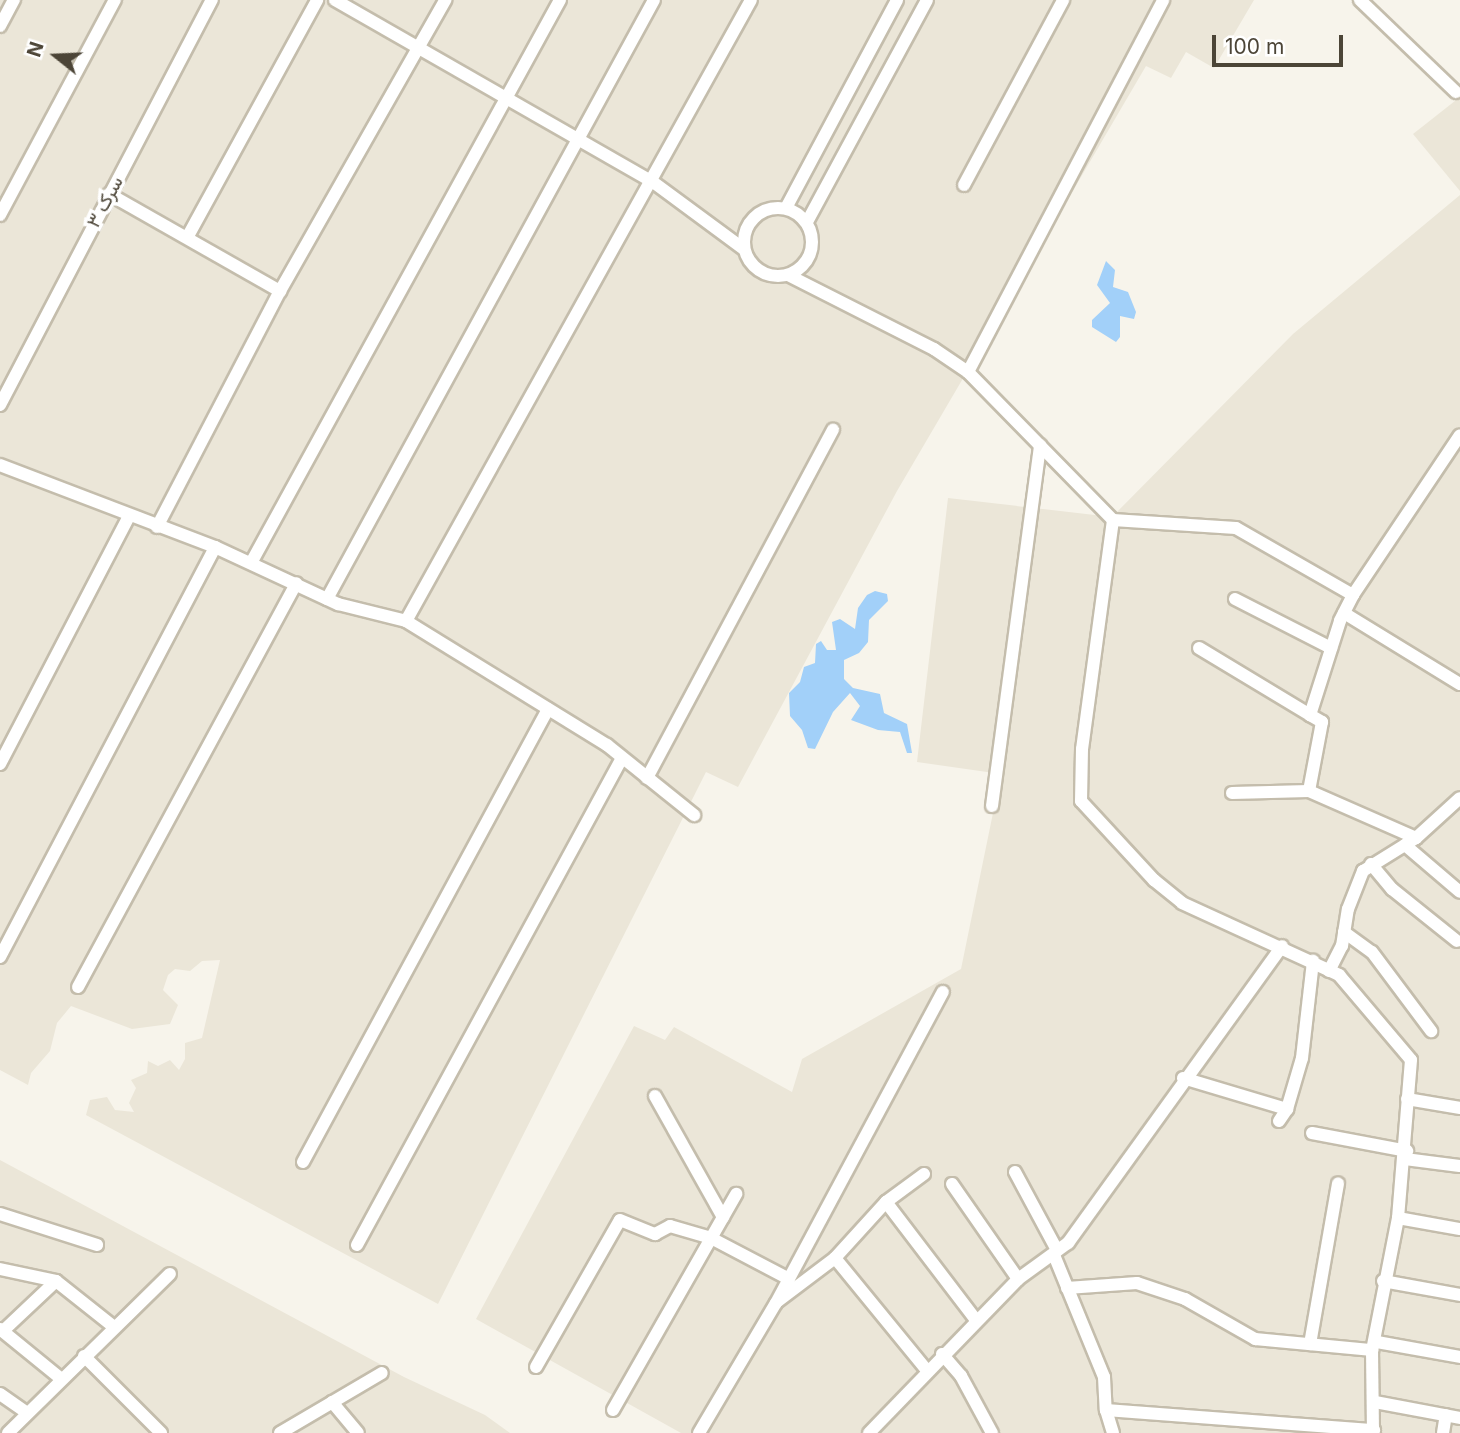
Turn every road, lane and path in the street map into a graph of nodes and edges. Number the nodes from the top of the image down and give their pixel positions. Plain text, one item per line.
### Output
1 (14, 0) edge
2 (115, 0) edge
3 (212, 0) edge
4 (317, 0) edge
5 (335, 0) edge
6 (445, 0) edge
7 (560, 0) edge
8 (654, 0) edge
9 (751, 0) edge
10 (897, 0) edge
11 (927, 0) edge
12 (1063, 0) edge
13 (1163, 0) edge
14 (1360, 0) edge
15 (0, 26) edge
16 (420, 47) junction
17 (1456, 92) dead end
18 (508, 96) junction
19 (579, 139) junction
20 (653, 181) junction
21 (964, 185) dead end
22 (109, 194) junction
23 (786, 208) junction
24 (0, 215) edge
25 (807, 222) junction
26 (188, 236) junction
27 (744, 249) junction
28 (788, 275) junction
29 (280, 291) junction
30 (968, 372) junction
31 (0, 405) edge
32 (833, 430) dead end
33 (1460, 435) edge
34 (1040, 445) junction
35 (0, 466) edge
36 (129, 516) junction
37 (1113, 520) junction
38 (157, 527) junction
39 (215, 547) junction
40 (251, 563) junction
41 (296, 583) junction
42 (1353, 595) junction
43 (1235, 598) dead end
44 (327, 599) junction
45 (1344, 613) junction
46 (406, 621) junction
47 (1199, 648) dead end
48 (1331, 648) junction
49 (1460, 684) edge
50 (548, 709) junction
51 (1310, 715) junction
52 (622, 758) junction
53 (0, 764) edge
54 (647, 778) junction
55 (1309, 791) junction
56 (1232, 793) dead end
57 (1460, 798) edge
58 (992, 807) dead end
59 (694, 815) dead end
60 (1410, 842) junction
61 (1371, 864) junction
62 (1460, 892) edge
63 (1345, 932) junction
64 (1457, 941) dead end
65 (1282, 946) junction
66 (0, 957) edge
67 (1314, 961) junction
68 (1329, 971) junction
69 (78, 987) dead end
70 (943, 992) dead end
71 (1431, 1031) dead end
72 (1183, 1078) junction
73 (655, 1096) dead end
74 (1407, 1099) junction
75 (1460, 1108) edge
76 (1287, 1109) junction
77 (1279, 1121) dead end
78 (1312, 1133) dead end
79 (1406, 1155) junction
80 (303, 1162) dead end
81 (1460, 1167) edge
82 (1015, 1172) dead end
83 (924, 1174) dead end
84 (1338, 1183) dead end
85 (952, 1184) dead end
86 (736, 1194) dead end
87 (886, 1202) junction
88 (0, 1214) edge
89 (723, 1217) junction
90 (1398, 1218) junction
91 (1460, 1229) edge
92 (711, 1238) junction
93 (97, 1245) dead end
94 (357, 1245) dead end
95 (1056, 1253) junction
96 (835, 1258) junction
97 (0, 1269) edge
98 (170, 1274) dead end
99 (789, 1279) junction
100 (1018, 1279) junction
101 (57, 1281) junction
102 (1383, 1281) junction
103 (1066, 1288) junction
104 (1460, 1295) edge
105 (776, 1303) junction
106 (976, 1320) junction
107 (114, 1327) junction
108 (1, 1330) edge
109 (1310, 1344) junction
110 (1374, 1346) junction
111 (942, 1354) junction
112 (84, 1356) junction
113 (1460, 1357) edge
114 (536, 1367) dead end
115 (926, 1369) junction
116 (382, 1373) dead end
117 (60, 1378) junction
118 (0, 1394) edge
119 (332, 1402) junction
120 (1375, 1402) junction
121 (613, 1410) dead end
122 (1105, 1410) junction
123 (27, 1413) junction
124 (1446, 1415) junction
125 (1460, 1418) edge
126 (11, 1432) edge
127 (1373, 1432) edge
128 (161, 1433) edge
129 (280, 1433) edge
130 (358, 1433) edge
131 (699, 1433) edge
132 (869, 1433) edge
133 (992, 1433) edge
134 (1113, 1433) edge
135 (1443, 1433) edge

1 - 15 street
2 - 24 street
3 - 22 street, سرک ۳
4 - 26 street
5 - 16 street
6 - 16 street
7 - 18 street
8 - 19 street
9 - 20 street
10 - 23 street
11 - 25 street
12 - 21 street
13 - 30 street
14 - 17 street
16 - 18 street
16 - 29 street
18 - 19 street
18 - 40 street
19 - 20 street
19 - 44 street
20 - 27 street
20 - 46 street
22 - 26 street
22 - 31 street, سرک ۳
23 - 25 street
23 - 27 street
25 - 28 street
26 - 29 street
27 - 28 street
28 - 30 street
29 - 38 street
30 - 34 street
32 - 54 street
33 - 42 street
34 - 37 street
34 - 58 street
35 - 36 street
36 - 38 street
36 - 53 street
37 - 42 street
37 - 65 street
38 - 39 street
39 - 40 street
39 - 66 street
40 - 41 street
41 - 44 street
41 - 69 street
42 - 45 street
43 - 48 street
44 - 46 street
45 - 48 street
45 - 49 street
46 - 50 street
47 - 51 street
48 - 51 street
50 - 52 street
50 - 80 street
51 - 55 street
52 - 54 street
52 - 94 street
54 - 59 street
55 - 56 street
55 - 60 street
57 - 60 street
60 - 61 street
60 - 62 street
61 - 63 street
61 - 64 street
63 - 68 street
63 - 71 street
65 - 67 street
65 - 72 street
67 - 68 street
67 - 76 street
68 - 74 street
70 - 99 street
72 - 76 street
72 - 95 street
73 - 89 street
74 - 75 street
74 - 79 street
76 - 77 street
78 - 79 street
79 - 81 street
79 - 90 street
82 - 95 street
83 - 87 street
84 - 109 street
85 - 100 street
86 - 89 street
87 - 96 street
87 - 106 street
88 - 93 street
89 - 92 street
90 - 91 street
90 - 102 street
92 - 99 street
92 - 114 street
92 - 121 street
95 - 100 street
95 - 103 street
96 - 105 street
96 - 115 street
97 - 101 street
98 - 107 street
99 - 105 street
100 - 106 street
101 - 107 street
101 - 108 street
102 - 104 street
102 - 110 street
103 - 109 street
103 - 122 street
105 - 131 street
106 - 111 street
107 - 112 street
108 - 117 street
109 - 110 street
110 - 113 street
110 - 120 street
111 - 115 street
111 - 133 street
112 - 117 street
112 - 128 street
115 - 132 street
116 - 119 street
117 - 123 street
118 - 123 street
119 - 129 street
119 - 130 street
120 - 124 street
120 - 127 street
122 - 127 street
122 - 134 street
123 - 126 street
124 - 125 street
124 - 135 street

